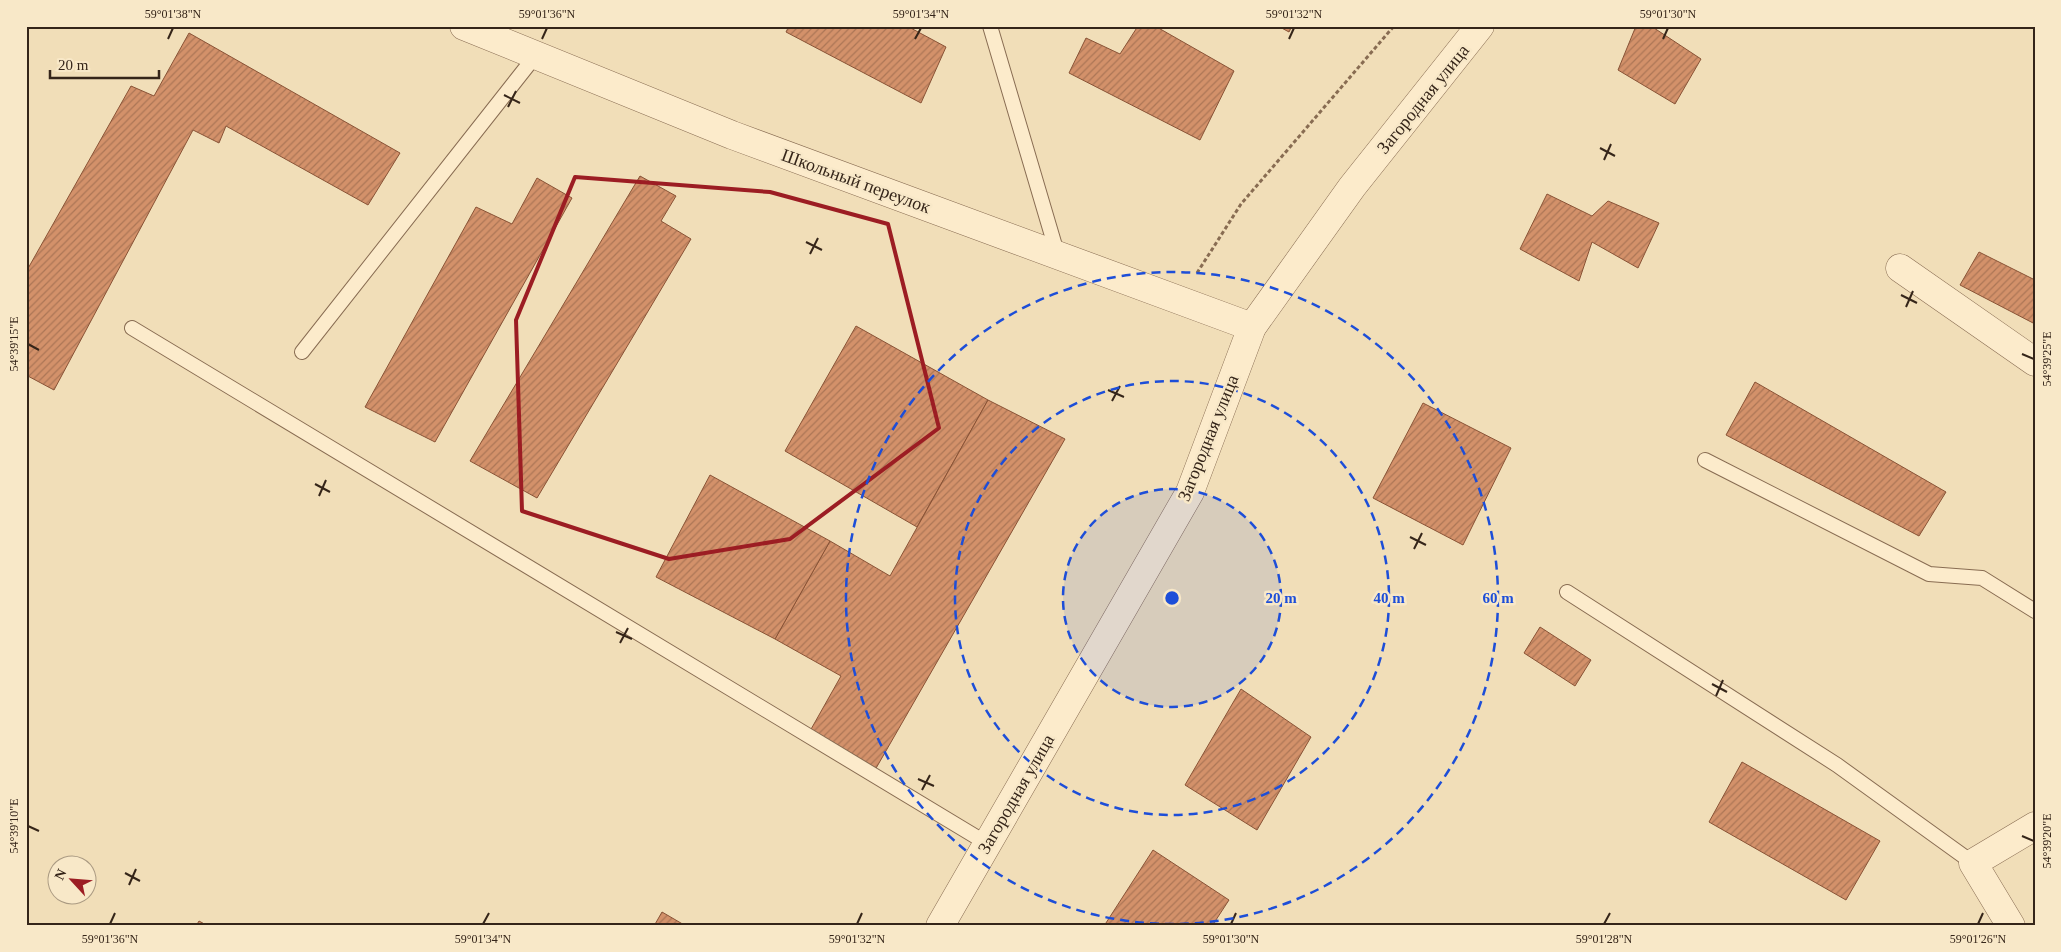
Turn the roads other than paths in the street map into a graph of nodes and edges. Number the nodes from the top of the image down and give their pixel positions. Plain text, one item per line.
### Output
1 (464, 26) edge
2 (990, 26) edge
3 (1480, 26) edge
4 (536, 55) junction
5 (1058, 256) junction
6 (1900, 268) dead end
7 (1252, 327) junction
8 (132, 328) dead end
9 (302, 352) dead end
10 (2035, 362) edge
11 (1705, 460) dead end
12 (1567, 592) dead end
13 (2035, 611) edge
14 (2035, 826) edge
15 (988, 844) junction
16 (1973, 863) junction
17 (940, 926) edge
18 (2011, 926) edge

1 - 4 street, Школьный переулок
2 - 5 lane
3 - 7 street, Загородная улица
4 - 5 street, Школьный переулок
4 - 9 lane
5 - 7 street, Школьный переулок
6 - 10 street
7 - 15 street, Загородная улица
8 - 15 lane
11 - 13 lane
12 - 16 lane
14 - 16 street
15 - 17 street, Загородная улица
16 - 18 street

